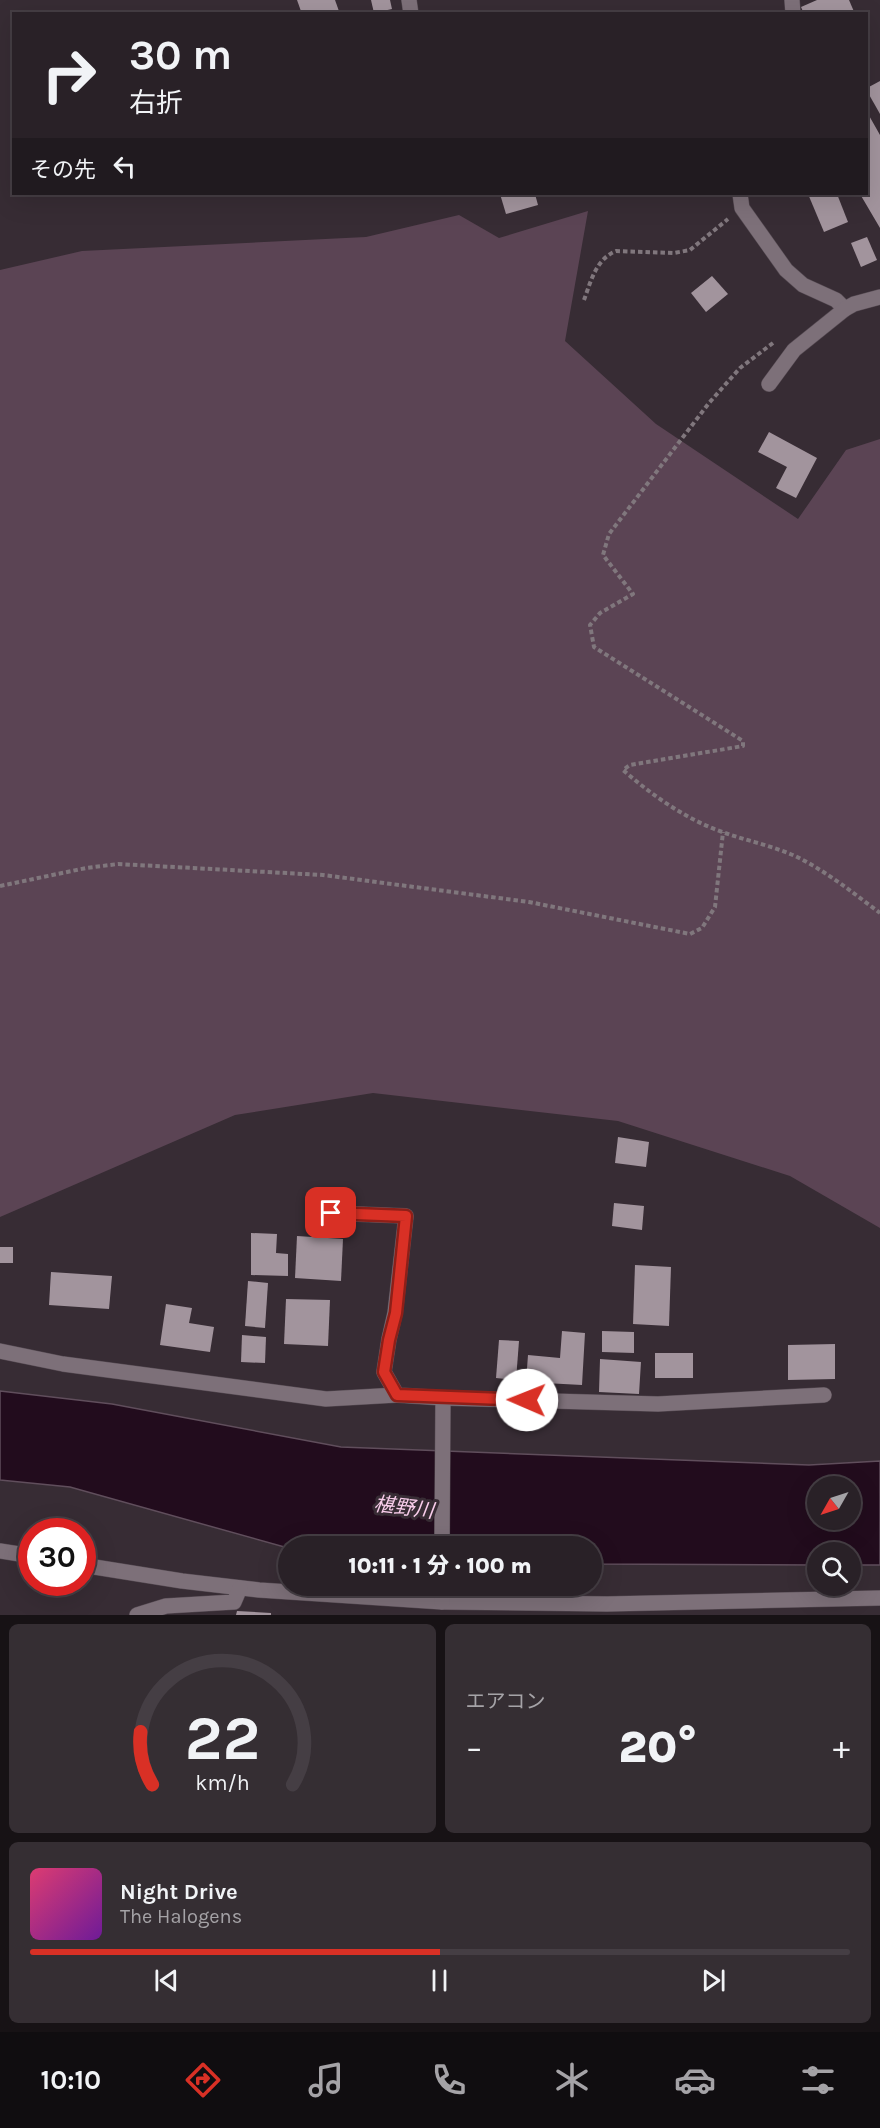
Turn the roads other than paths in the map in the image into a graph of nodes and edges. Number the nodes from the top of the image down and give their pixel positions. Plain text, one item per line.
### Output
1 (741, 200) edge
2 (880, 297) edge
3 (845, 309) junction
4 (769, 384) dead end
5 (331, 1213) dead end
6 (0, 1351) edge
7 (397, 1395) junction
8 (824, 1395) dead end
9 (442, 1404) junction
10 (442, 1536) edge
11 (0, 1551) edge
12 (18, 1554) edge
13 (96, 1567) edge
14 (240, 1588) junction
15 (442, 1596) edge
16 (880, 1598) edge
17 (442, 1602) junction
18 (495, 1609) edge
19 (608, 1609) edge
20 (137, 1615) edge

1 - 3 street
2 - 3 street
3 - 4 street
5 - 7 street
6 - 7 street
7 - 9 street
8 - 9 street
9 - 10 street
11 - 12 street
13 - 14 street
14 - 17 street
14 - 20 street
15 - 17 street
16 - 19 street
17 - 18 street
18 - 19 street

